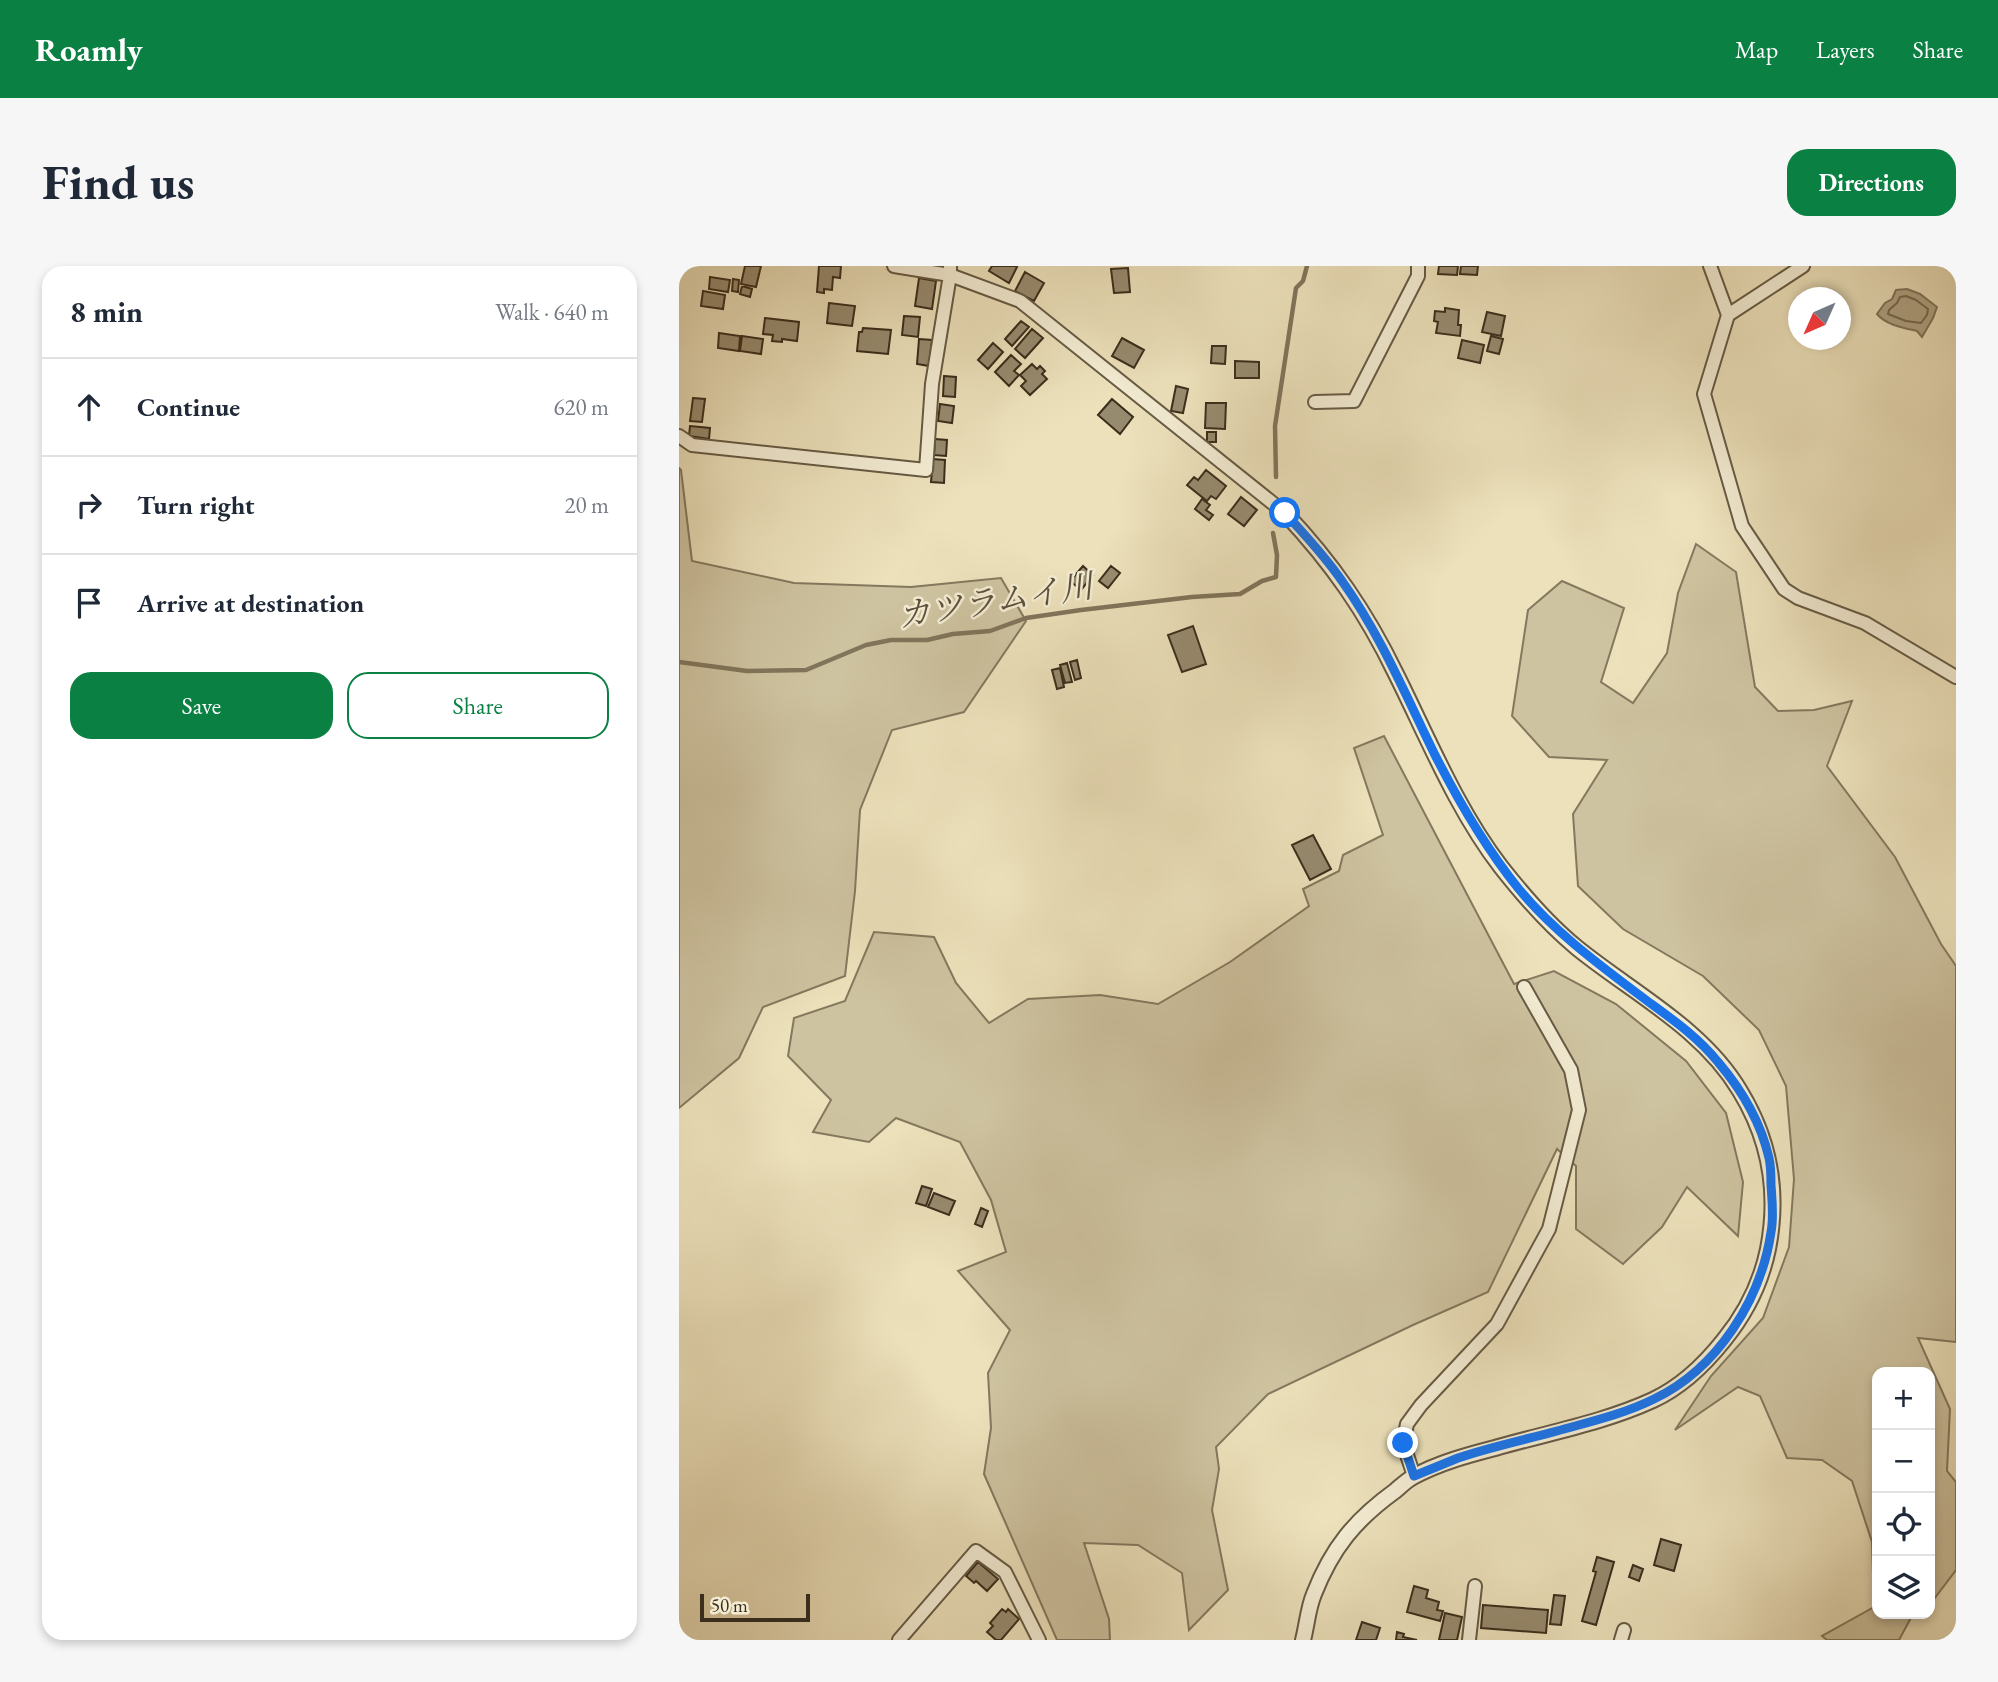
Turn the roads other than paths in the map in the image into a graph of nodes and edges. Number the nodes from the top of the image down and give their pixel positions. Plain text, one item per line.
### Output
1 (894, 266) edge
2 (1418, 266) edge
3 (1710, 266) edge
4 (1803, 266) edge
5 (950, 271) edge
6 (1728, 314) junction
7 (1315, 401) dead end
8 (679, 436) edge
9 (1285, 513) joint
10 (1956, 677) edge
11 (1524, 987) dead end
12 (1414, 1476) junction
13 (1475, 1586) dead end
14 (899, 1640) edge
15 (1039, 1640) edge
16 (1303, 1640) edge
17 (1469, 1640) edge

1 - 5 street
2 - 7 street
3 - 6 street
4 - 6 street
5 - 8 street
5 - 9 street
6 - 10 street
9 - 12 street
11 - 12 street
12 - 16 street
13 - 17 street
14 - 15 street

